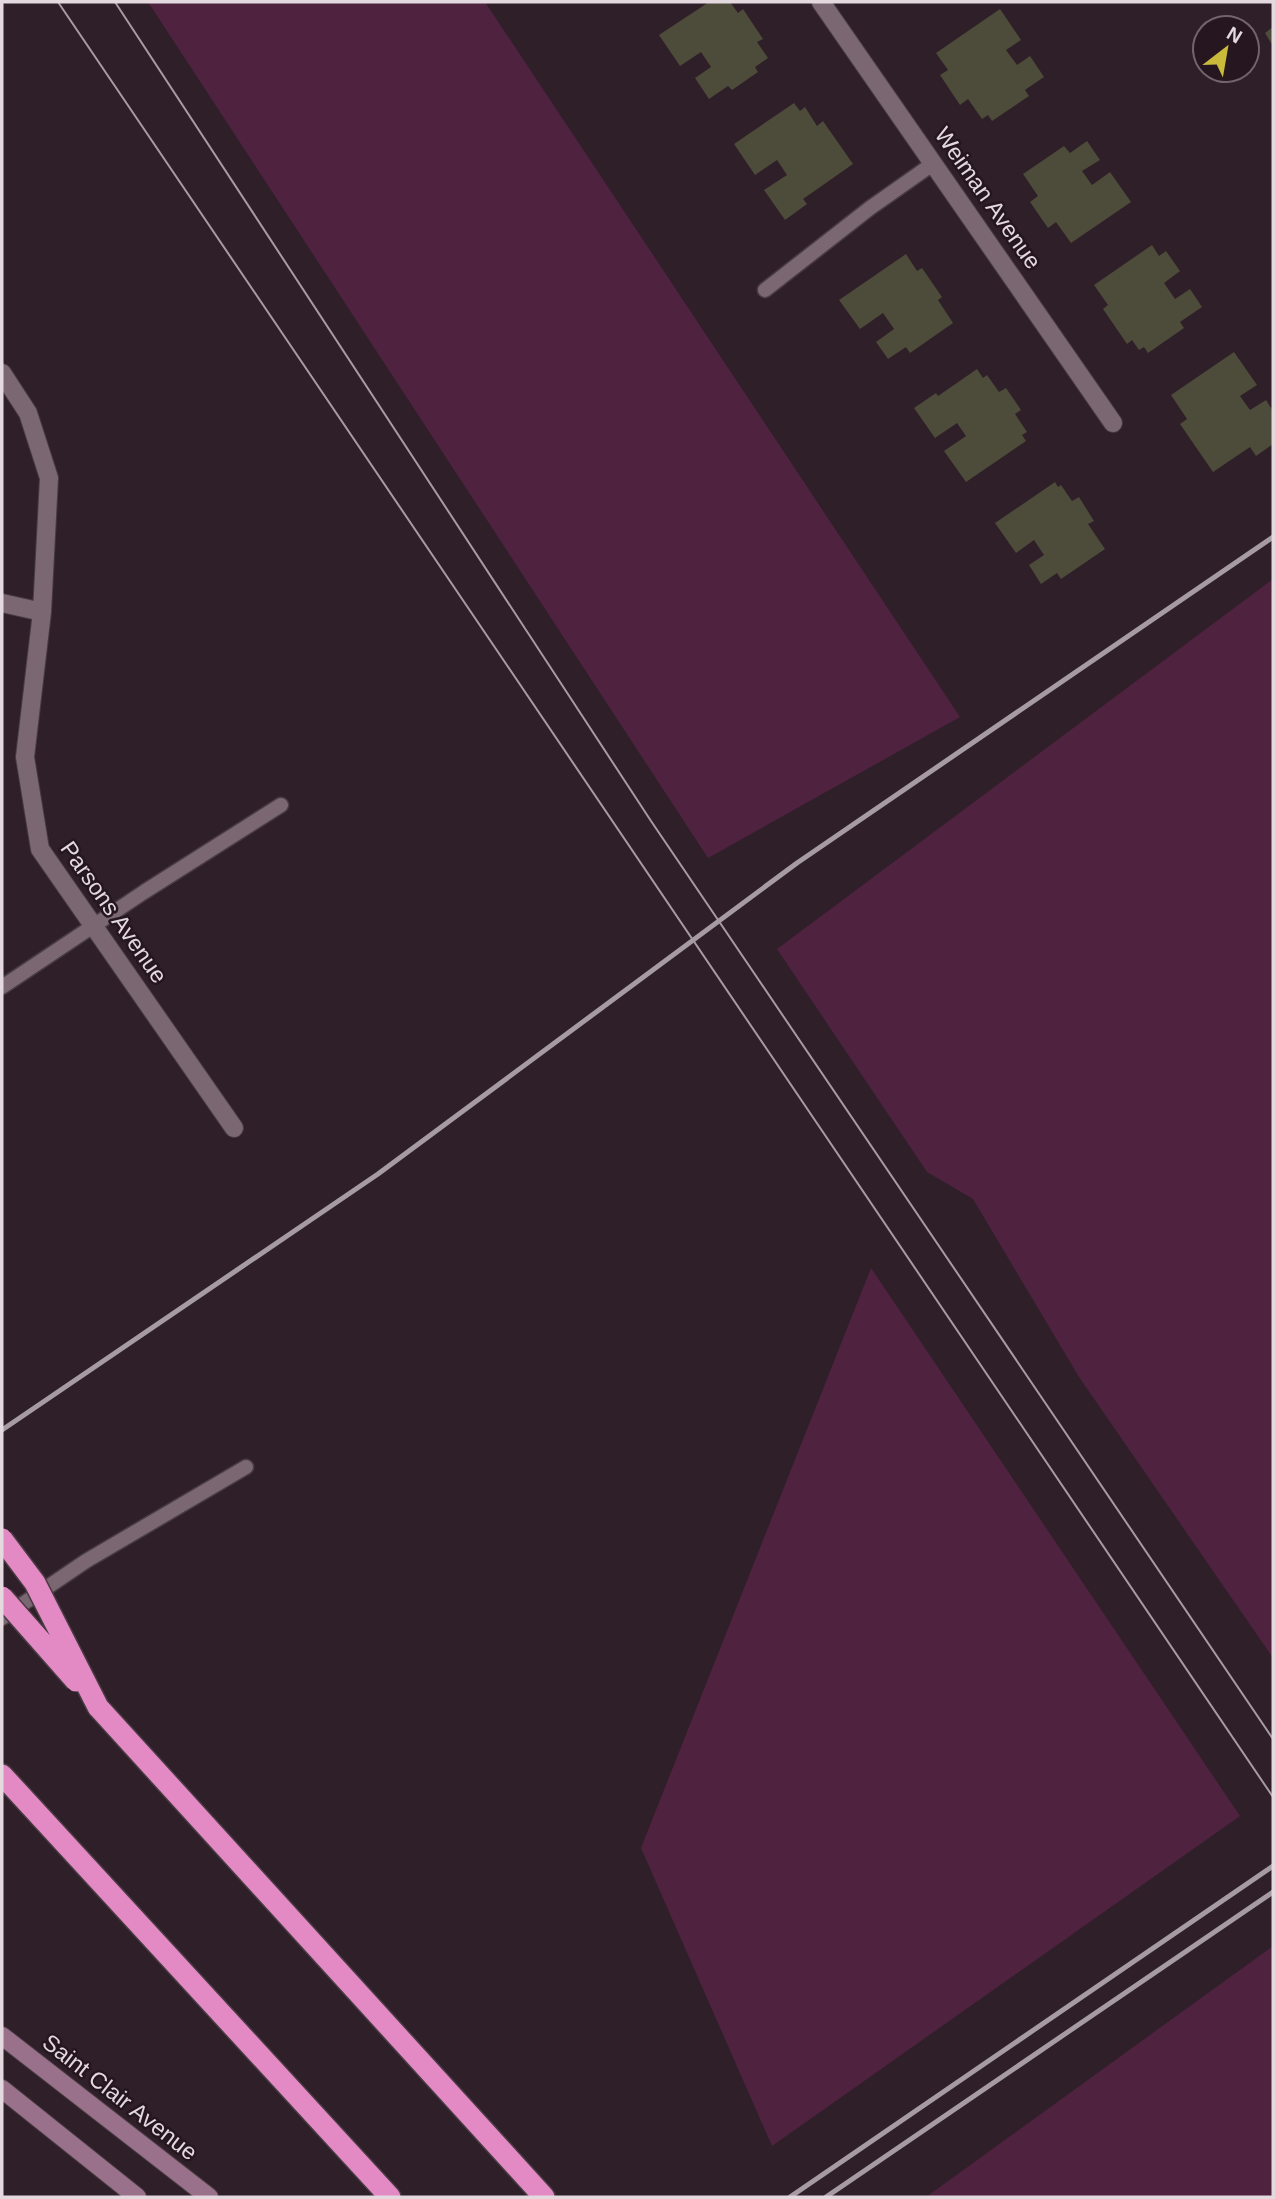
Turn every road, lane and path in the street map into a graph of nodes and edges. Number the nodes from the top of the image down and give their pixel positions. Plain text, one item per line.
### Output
1 (821, 2) edge
2 (934, 163) junction
3 (765, 290) dead end
4 (2, 373) edge
5 (1113, 422) dead end
6 (2, 603) edge
7 (42, 612) junction
8 (281, 805) dead end
9 (93, 926) junction
10 (2, 987) edge
11 (234, 1128) dead end
12 (246, 1466) dead end
13 (2, 1539) edge
14 (2, 1597) edge
15 (2, 1618) edge
16 (98, 1707) junction
17 (2, 1775) edge
18 (4, 2040) edge
19 (2, 2089) edge
20 (137, 2197) edge
21 (209, 2197) edge
22 (390, 2197) edge
23 (544, 2197) edge

1 - 2 street, Weiman Avenue
2 - 3 lane
2 - 5 street, Weiman Avenue
4 - 7 street, Parsons Avenue
6 - 7 street
7 - 9 street, Parsons Avenue
8 - 9 lane
9 - 10 lane
9 - 11 street, Parsons Avenue
12 - 15 lane
13 - 16 highway, bridge
14 - 16 highway, bridge
16 - 23 highway
17 - 22 highway
18 - 21 main road, Saint Clair Avenue
19 - 20 main road

